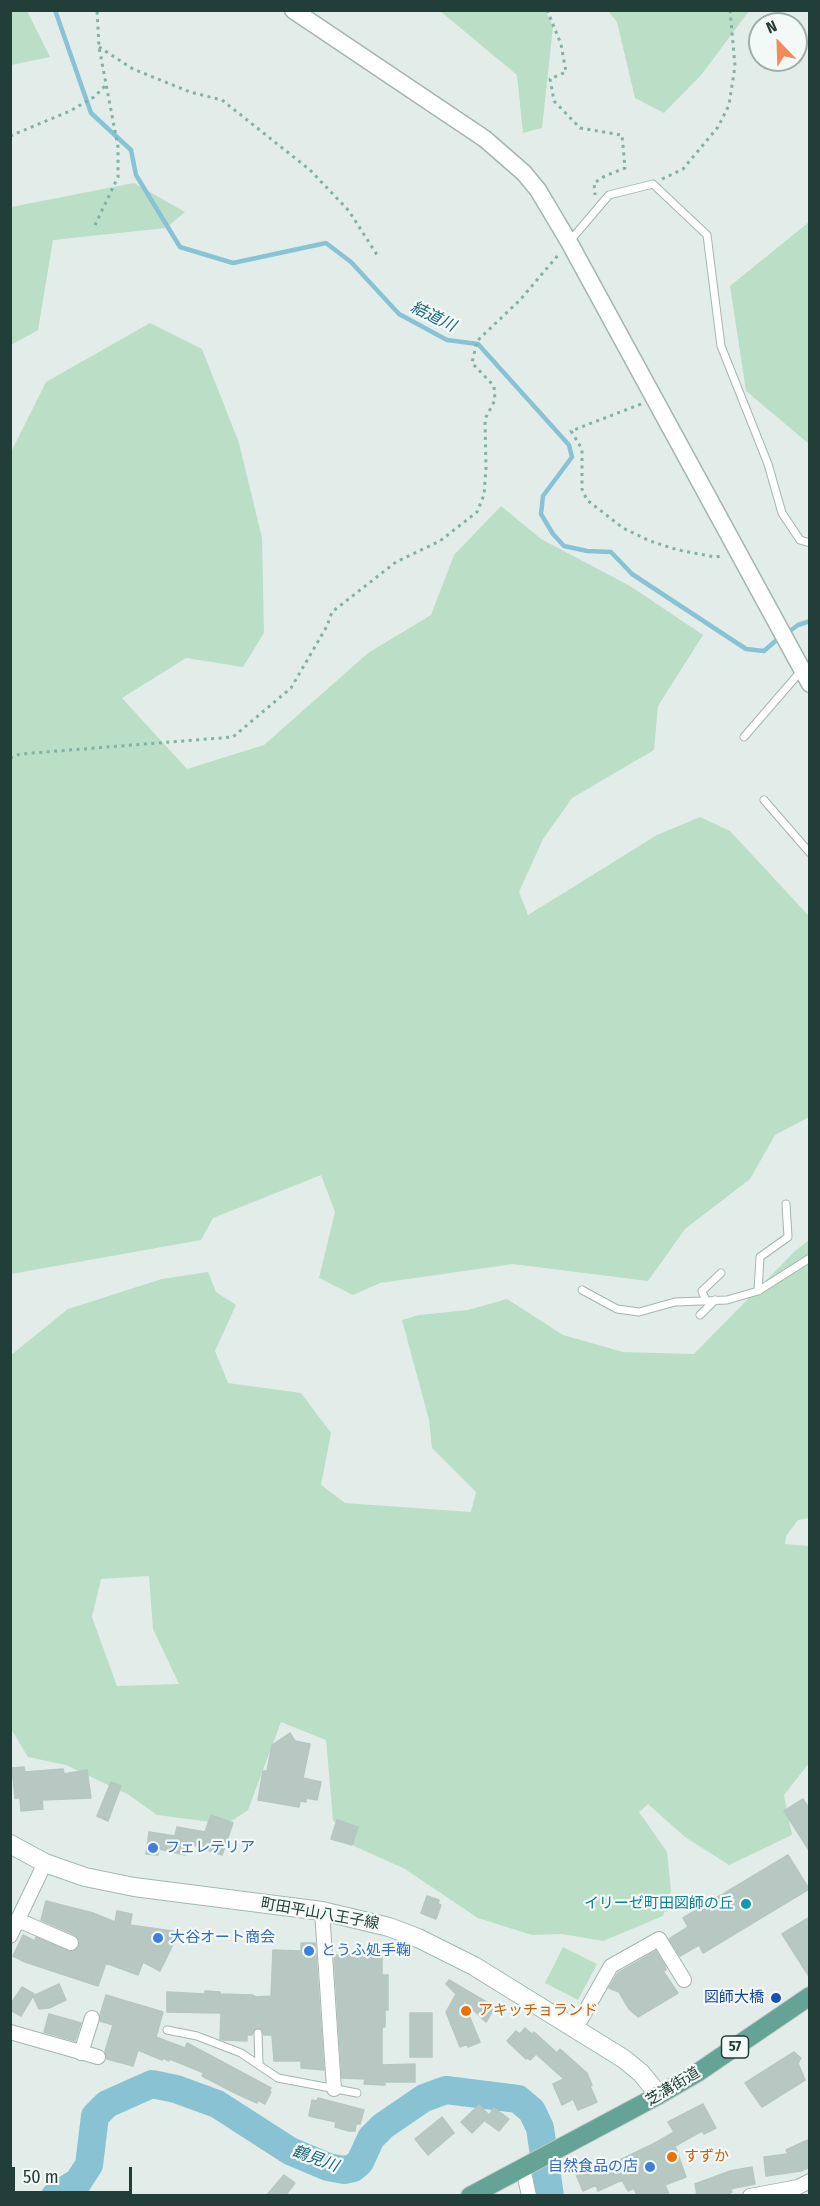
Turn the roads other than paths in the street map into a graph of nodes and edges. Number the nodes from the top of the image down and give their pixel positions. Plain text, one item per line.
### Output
1 (293, 10) edge
2 (569, 242) junction
3 (810, 543) edge
4 (806, 677) edge
5 (744, 737) dead end
6 (764, 800) dead end
7 (810, 853) edge
8 (786, 1204) dead end
9 (810, 1258) edge
10 (722, 1273) dead end
11 (582, 1290) dead end
12 (758, 1291) junction
13 (715, 1300) junction
14 (706, 1301) junction
15 (700, 1315) dead end
16 (10, 1844) edge
17 (45, 1863) junction
18 (322, 1911) junction
19 (18, 1920) junction
20 (10, 1936) edge
21 (71, 1943) dead end
22 (684, 1980) dead end
23 (810, 1996) edge
24 (92, 2018) dead end
25 (576, 2028) junction
26 (166, 2030) dead end
27 (10, 2032) edge
28 (258, 2033) dead end
29 (81, 2052) junction
30 (98, 2057) dead end
31 (259, 2065) junction
32 (334, 2089) junction
33 (357, 2092) dead end
34 (659, 2096) junction
35 (525, 2167) junction
36 (810, 2181) edge
37 (791, 2192) edge
38 (470, 2196) edge
39 (529, 2196) edge
40 (750, 2196) edge

1 - 2 street
2 - 3 lane
2 - 4 street
4 - 5 lane
6 - 7 lane
8 - 12 lane
9 - 12 lane
10 - 14 lane
11 - 14 lane
12 - 13 lane
13 - 14 lane
13 - 15 lane
16 - 17 main road, 町田平山八王子線
17 - 18 main road, 町田平山八王子線
17 - 19 street
18 - 25 main road, 町田平山八王子線
18 - 32 street
19 - 20 street
19 - 21 street
22 - 25 street
23 - 34 main road, 芝溝街道 / 57
24 - 29 street
25 - 34 main road, 町田平山八王子線
26 - 31 lane
27 - 29 street
28 - 31 lane
29 - 30 street
31 - 32 lane
32 - 33 lane
34 - 35 main road, 芝溝街道 / 57
35 - 38 main road, 57
35 - 39 street
36 - 37 street
37 - 40 street

